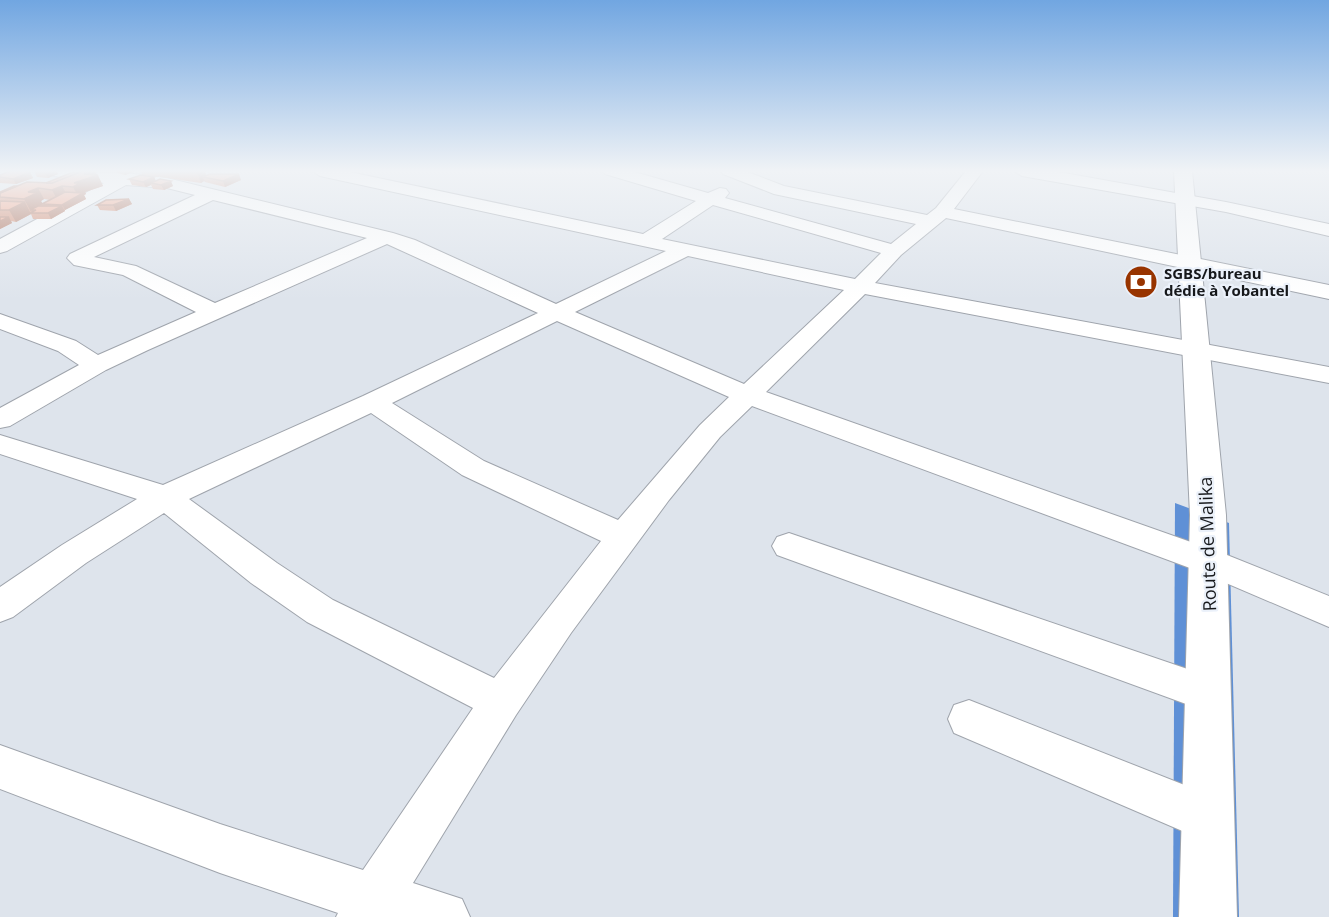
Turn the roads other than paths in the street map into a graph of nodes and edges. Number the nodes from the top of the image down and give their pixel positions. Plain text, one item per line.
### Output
1 (61, 214) edge
2 (170, 214) edge
3 (292, 214) edge
4 (515, 214) edge
5 (687, 214) edge
6 (762, 214) edge
7 (923, 214) edge
8 (1185, 214) edge
9 (1250, 214) edge
10 (936, 216) junction
11 (1329, 230) edge
12 (386, 237) junction
13 (644, 242) junction
14 (0, 247) edge
15 (684, 250) junction
16 (894, 251) junction
17 (1190, 262) junction
18 (860, 288) junction
19 (1329, 292) edge
20 (216, 312) junction
21 (555, 312) junction
22 (0, 321) edge
23 (1196, 349) junction
24 (97, 364) junction
25 (1329, 375) edge
26 (747, 395) junction
27 (374, 402) junction
28 (0, 420) edge
29 (0, 444) edge
30 (165, 497) junction
31 (624, 537) junction
32 (789, 546) dead end
33 (1210, 562) junction
34 (0, 607) edge
35 (1329, 612) edge
36 (1208, 694) junction
37 (501, 702) junction
38 (969, 719) dead end
39 (0, 767) edge
40 (1208, 818) junction
41 (367, 908) edge
42 (444, 917) edge
43 (1208, 917) edge

1 - 14 street
2 - 20 street
3 - 12 street
4 - 13 street
5 - 13 street
6 - 16 street
7 - 10 street
8 - 17 main road, Route de Malika
9 - 11 street
10 - 16 street
10 - 17 street
12 - 20 street
12 - 21 street
13 - 15 street
15 - 18 street
15 - 21 street
16 - 18 street
17 - 19 street
17 - 23 main road, Route de Malika
18 - 23 street
18 - 26 street
20 - 24 street
21 - 26 street
21 - 27 street
22 - 24 street
23 - 25 street
23 - 33 main road, Route de Malika
24 - 28 street
26 - 31 street
26 - 33 street
27 - 30 street
27 - 31 street
29 - 30 street
30 - 34 street
30 - 37 street
31 - 37 street
32 - 36 street
33 - 35 street
33 - 36 main road, Route de Malika
36 - 40 main road, Route de Malika
37 - 41 street
38 - 40 street
39 - 41 street
40 - 43 main road, Route de Malika
41 - 42 street

